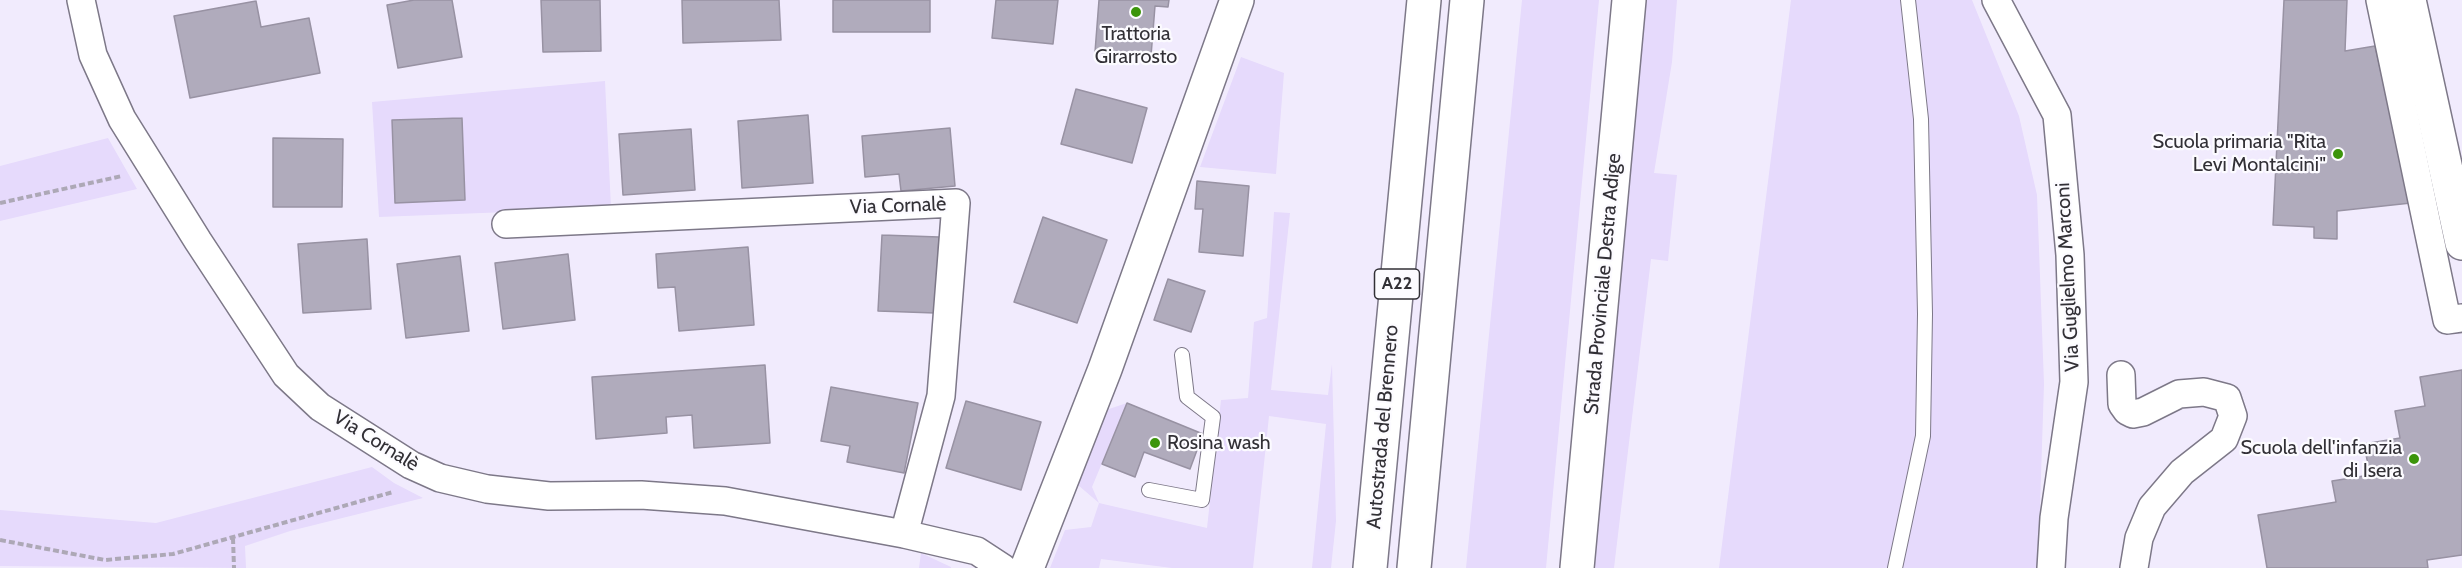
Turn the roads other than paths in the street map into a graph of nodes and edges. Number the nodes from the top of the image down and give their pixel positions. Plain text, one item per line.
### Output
1 (81, 0) edge
2 (1237, 0) edge
3 (1424, 0) edge
4 (1467, 0) edge
5 (1629, 0) edge
6 (1908, 0) edge
7 (1996, 0) edge
8 (2380, 0) edge
9 (2409, 0) edge
10 (506, 224) dead end
11 (2462, 243) edge
12 (2462, 318) edge
13 (1182, 355) dead end
14 (2121, 375) dead end
15 (1149, 490) dead end
16 (904, 534) junction
17 (1003, 568) edge
18 (1027, 568) edge
19 (1370, 568) edge
20 (1414, 568) edge
21 (1577, 568) edge
22 (1895, 568) edge
23 (2051, 568) edge
24 (2134, 568) edge

1 - 16 street, Via Cornalè
2 - 18 main road
3 - 19 main road, Autostrada del Brennero / A22
4 - 20 main road, A22
5 - 21 main road, Strada Provinciale Destra Adige
6 - 22 lane
7 - 23 street, Via Guglielmo Marconi
8 - 12 street
9 - 11 main road
10 - 16 street, Via Cornalè
13 - 15 lane
14 - 24 street
16 - 17 street, Via Cornalè

